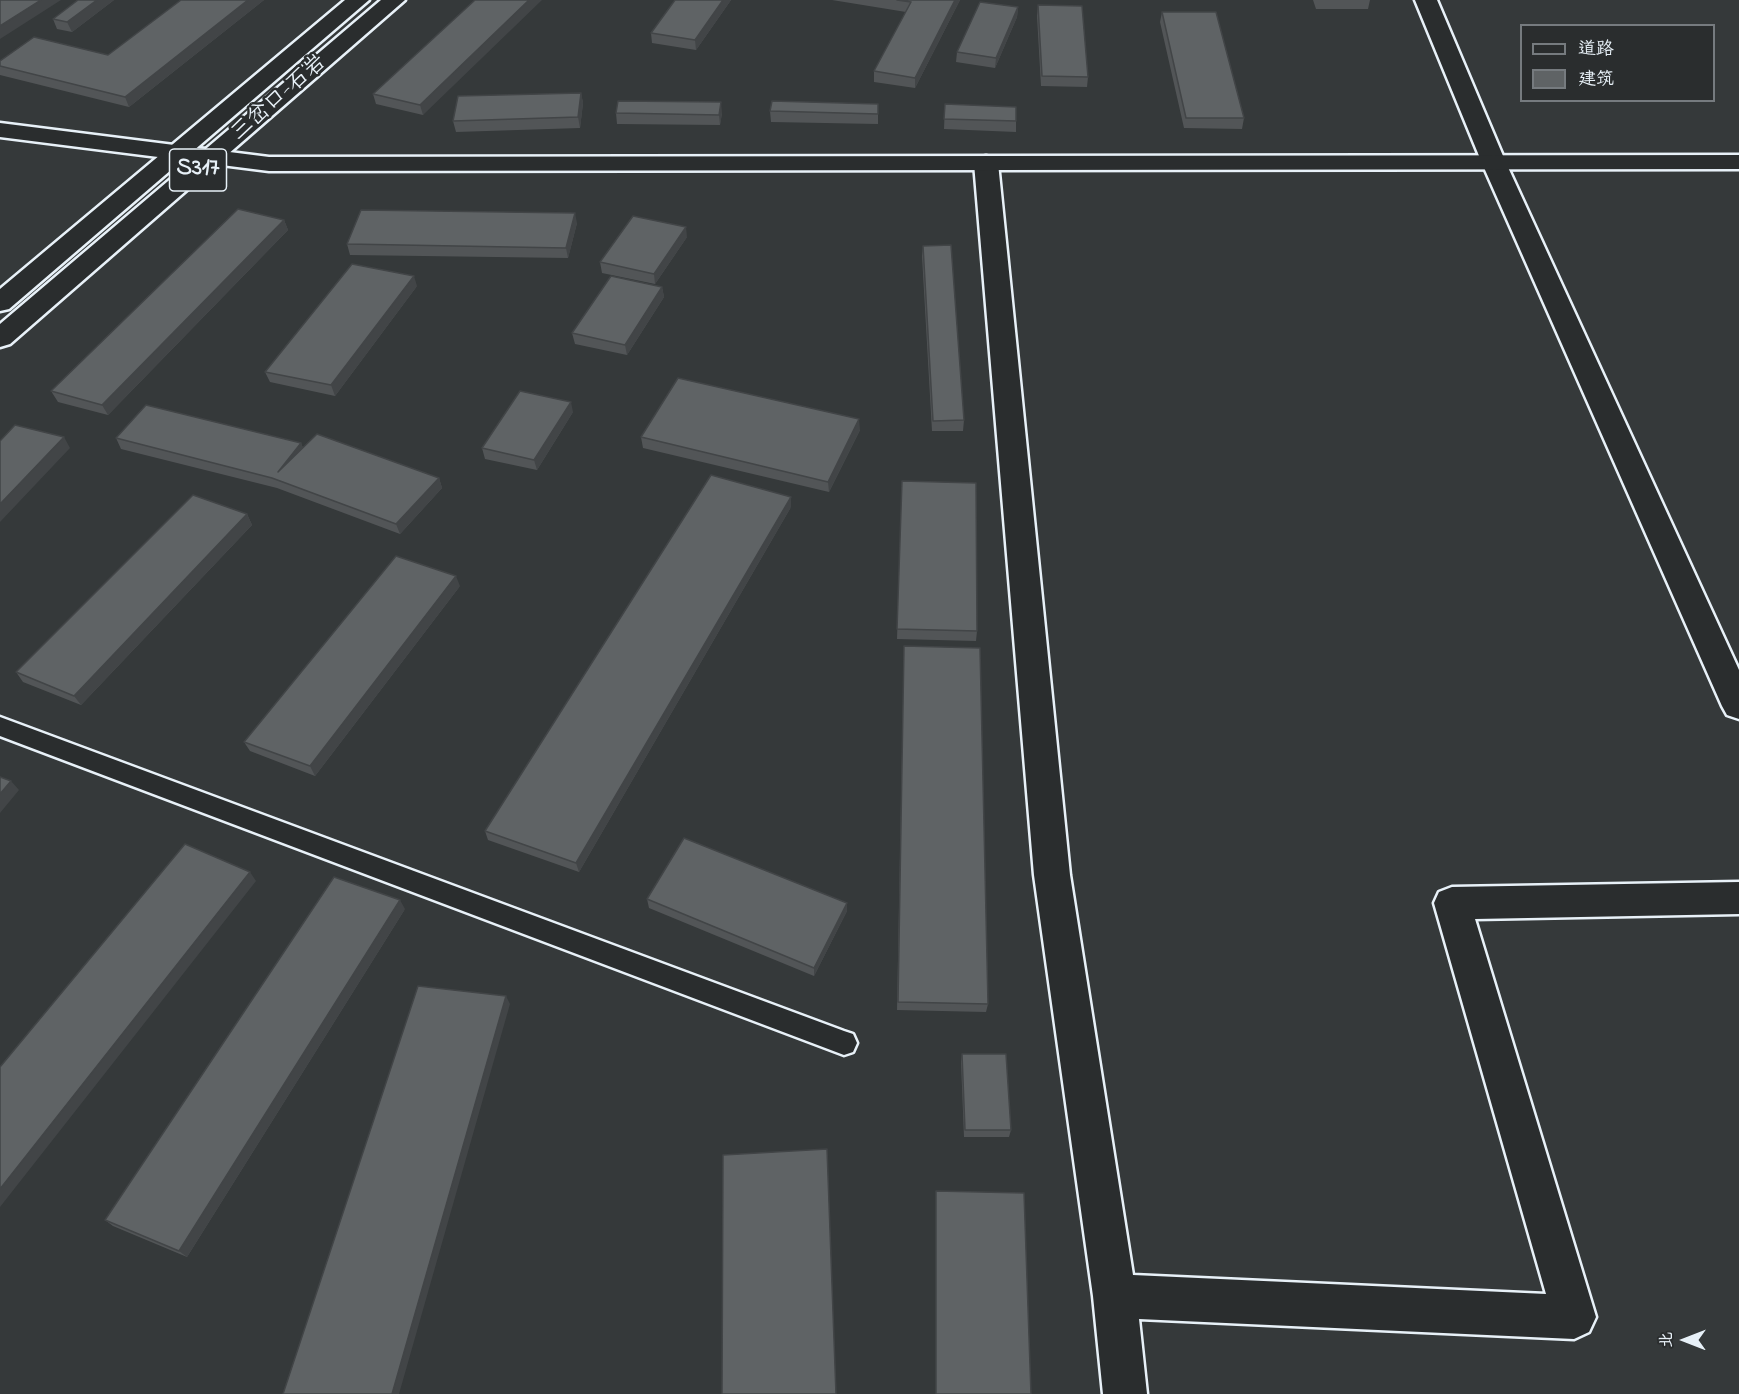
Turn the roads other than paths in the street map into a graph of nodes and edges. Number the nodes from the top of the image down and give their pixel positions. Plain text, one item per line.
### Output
1 (358, 0) edge
2 (394, 0) edge
3 (1426, 0) edge
4 (0, 130) edge
5 (178, 152) junction
6 (213, 157) junction
7 (1739, 162) edge
8 (986, 163) junction
9 (1494, 163) junction
10 (0, 303) edge
11 (0, 338) edge
12 (1739, 706) edge
13 (0, 726) edge
14 (1739, 898) edge
15 (844, 1043) dead end
16 (1115, 1296) junction
17 (1125, 1394) edge

1 - 5 main road, 三岔口-石岩 / S317
2 - 6 main road, 三岔口-石岩 / S317
3 - 9 main road
4 - 5 main road
5 - 6 main road
5 - 10 main road, 三岔口-石岩 / S317
6 - 8 main road
6 - 11 main road, 三岔口-石岩 / S317
7 - 9 main road
8 - 9 main road
8 - 16 main road
9 - 12 main road
13 - 15 lane
14 - 16 main road
16 - 17 main road

